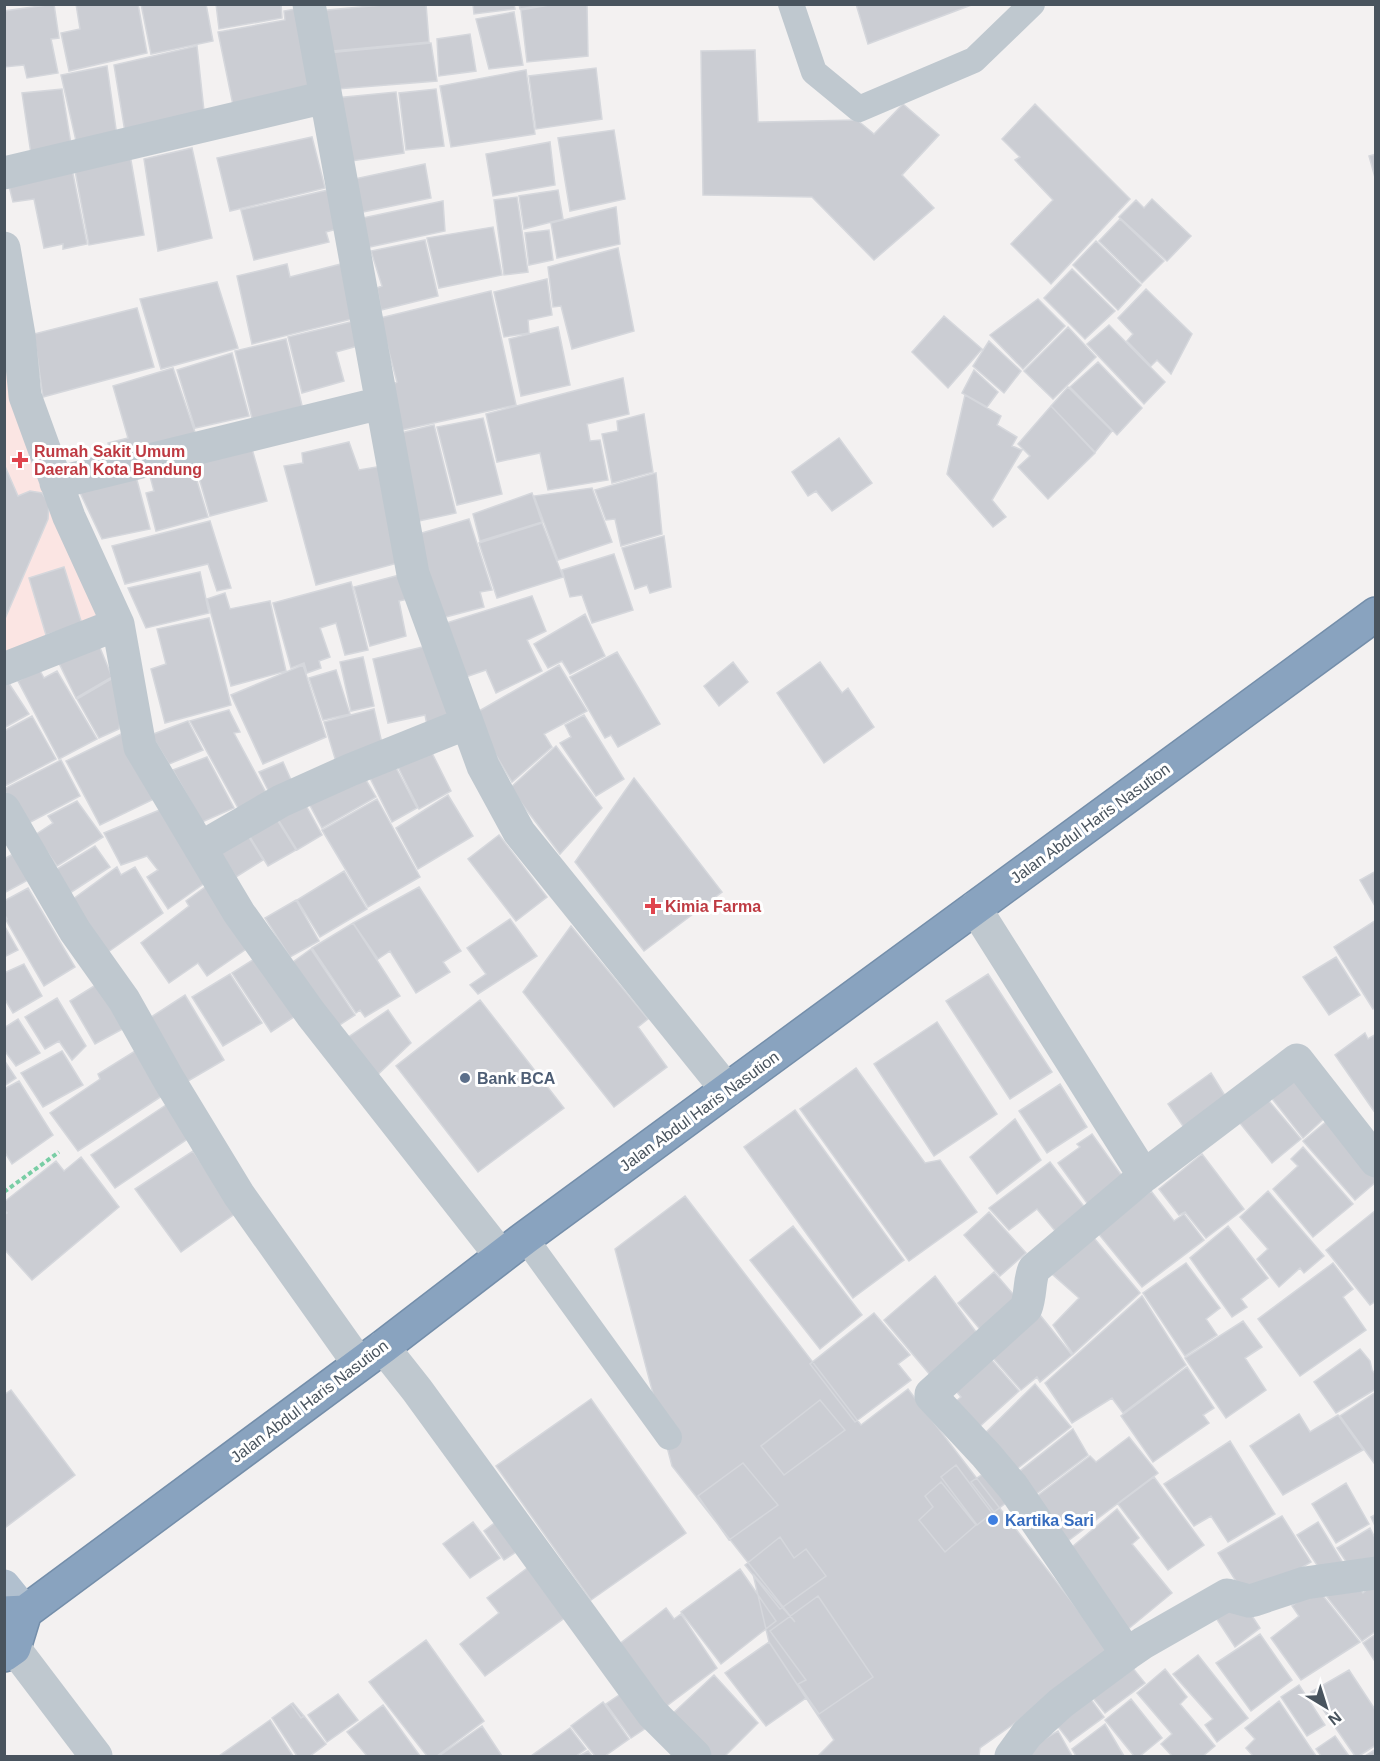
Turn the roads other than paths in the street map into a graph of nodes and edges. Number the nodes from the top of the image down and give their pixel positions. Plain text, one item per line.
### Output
1 (309, 4) edge
2 (790, 4) edge
3 (1032, 4) edge
4 (326, 97) junction
5 (4, 173) edge
6 (4, 248) edge
7 (381, 403) junction
8 (56, 483) junction
9 (1376, 614) edge
10 (118, 624) junction
11 (4, 669) edge
12 (467, 723) junction
13 (4, 809) edge
14 (200, 848) junction
15 (975, 908) junction
16 (727, 1090) junction
17 (1376, 1161) edge
18 (1144, 1176) junction
19 (513, 1247) junction
20 (371, 1355) junction
21 (669, 1437) dead end
22 (1376, 1573) edge
23 (4, 1586) edge
24 (15, 1612) edge
25 (9, 1651) edge
26 (1127, 1654) junction
27 (96, 1756) edge
28 (695, 1756) edge
29 (1011, 1756) edge

1 - 4 street
2 - 3 lane
4 - 5 street
4 - 7 street
6 - 8 street
7 - 8 street
7 - 12 street
8 - 10 street
9 - 15 highway, Jalan Abdul Haris Nasution
10 - 11 street
10 - 14 street
12 - 14 street
12 - 16 street
13 - 20 street
14 - 19 street
15 - 16 highway, Jalan Abdul Haris Nasution
15 - 18 street
16 - 19 highway, Jalan Abdul Haris Nasution
17 - 18 street
18 - 26 street
19 - 20 highway, Jalan Abdul Haris Nasution
19 - 21 lane
20 - 24 highway, Jalan Abdul Haris Nasution
20 - 28 street
22 - 26 street
23 - 24 main road
24 - 25 highway
25 - 27 street
26 - 29 street

